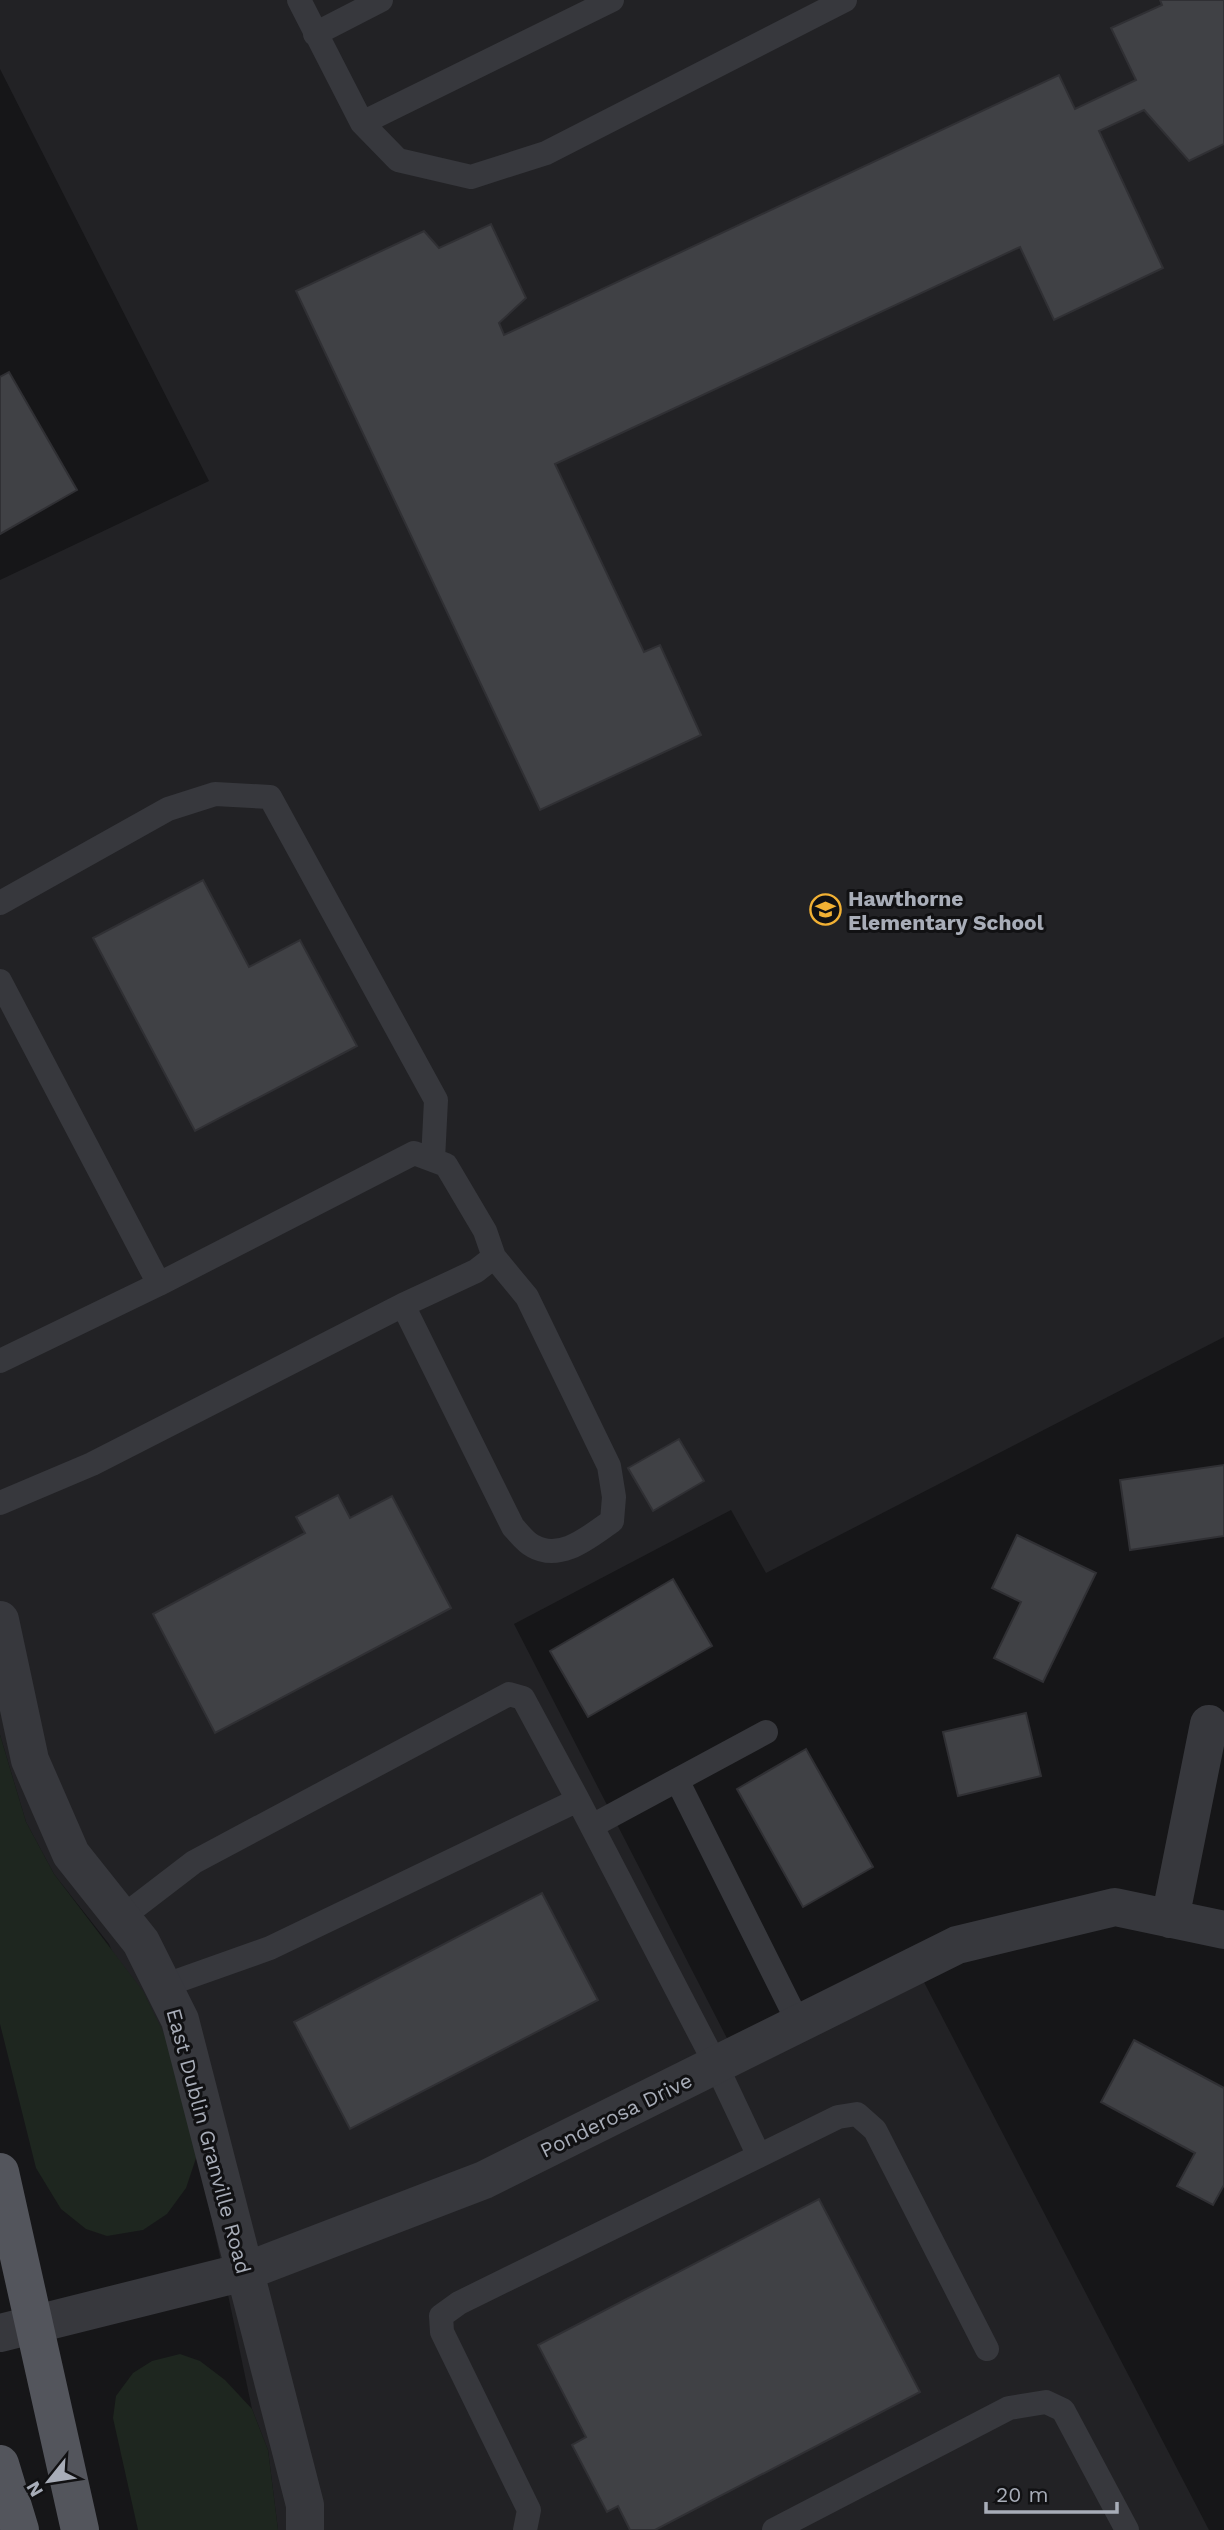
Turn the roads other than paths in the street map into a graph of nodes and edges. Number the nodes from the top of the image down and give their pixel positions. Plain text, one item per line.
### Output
1 (299, 0) edge
2 (381, 0) edge
3 (612, 0) edge
4 (845, 0) edge
5 (315, 34) junction
6 (362, 123) junction
7 (0, 903) edge
8 (0, 981) edge
9 (433, 1160) junction
10 (494, 1257) junction
11 (159, 1284) junction
12 (403, 1306) junction
13 (0, 1361) edge
14 (0, 1503) edge
15 (0, 1620) edge
16 (1209, 1724) dead end
17 (766, 1732) dead end
18 (677, 1780) junction
19 (578, 1800) junction
20 (592, 1826) junction
21 (121, 1918) junction
22 (1170, 1919) junction
23 (1224, 1930) edge
24 (163, 1986) junction
25 (799, 2024) junction
26 (716, 2065) junction
27 (759, 2156) junction
28 (0, 2172) edge
29 (244, 2272) junction
30 (0, 2283) edge
31 (17, 2329) edge
32 (987, 2349) dead end
33 (0, 2464) edge
34 (20, 2530) edge
35 (80, 2530) edge
36 (305, 2530) edge
37 (526, 2530) edge
38 (774, 2530) edge
39 (1127, 2530) edge

1 - 5 lane
2 - 5 lane
3 - 6 lane
4 - 6 lane
5 - 6 lane
7 - 9 lane
8 - 11 lane
9 - 10 lane
9 - 11 lane
10 - 12 lane
10 - 12 lane
11 - 13 lane
12 - 14 lane
15 - 21 street, East Dublin Granville Road
16 - 22 street
17 - 18 lane
18 - 20 lane
18 - 25 lane
19 - 20 lane
19 - 21 lane
19 - 24 lane
20 - 26 lane
21 - 24 street, East Dublin Granville Road
22 - 23 street, Ponderosa Drive
22 - 25 street, Ponderosa Drive
24 - 29 street, East Dublin Granville Road
25 - 26 street, Ponderosa Drive
26 - 27 lane
26 - 29 street, Ponderosa Drive
27 - 32 lane
27 - 37 lane
28 - 31 main road
29 - 31 street, Ponderosa Drive
29 - 36 street, East Dublin Granville Road
30 - 31 main road
31 - 35 main road
33 - 34 main road
38 - 39 lane

